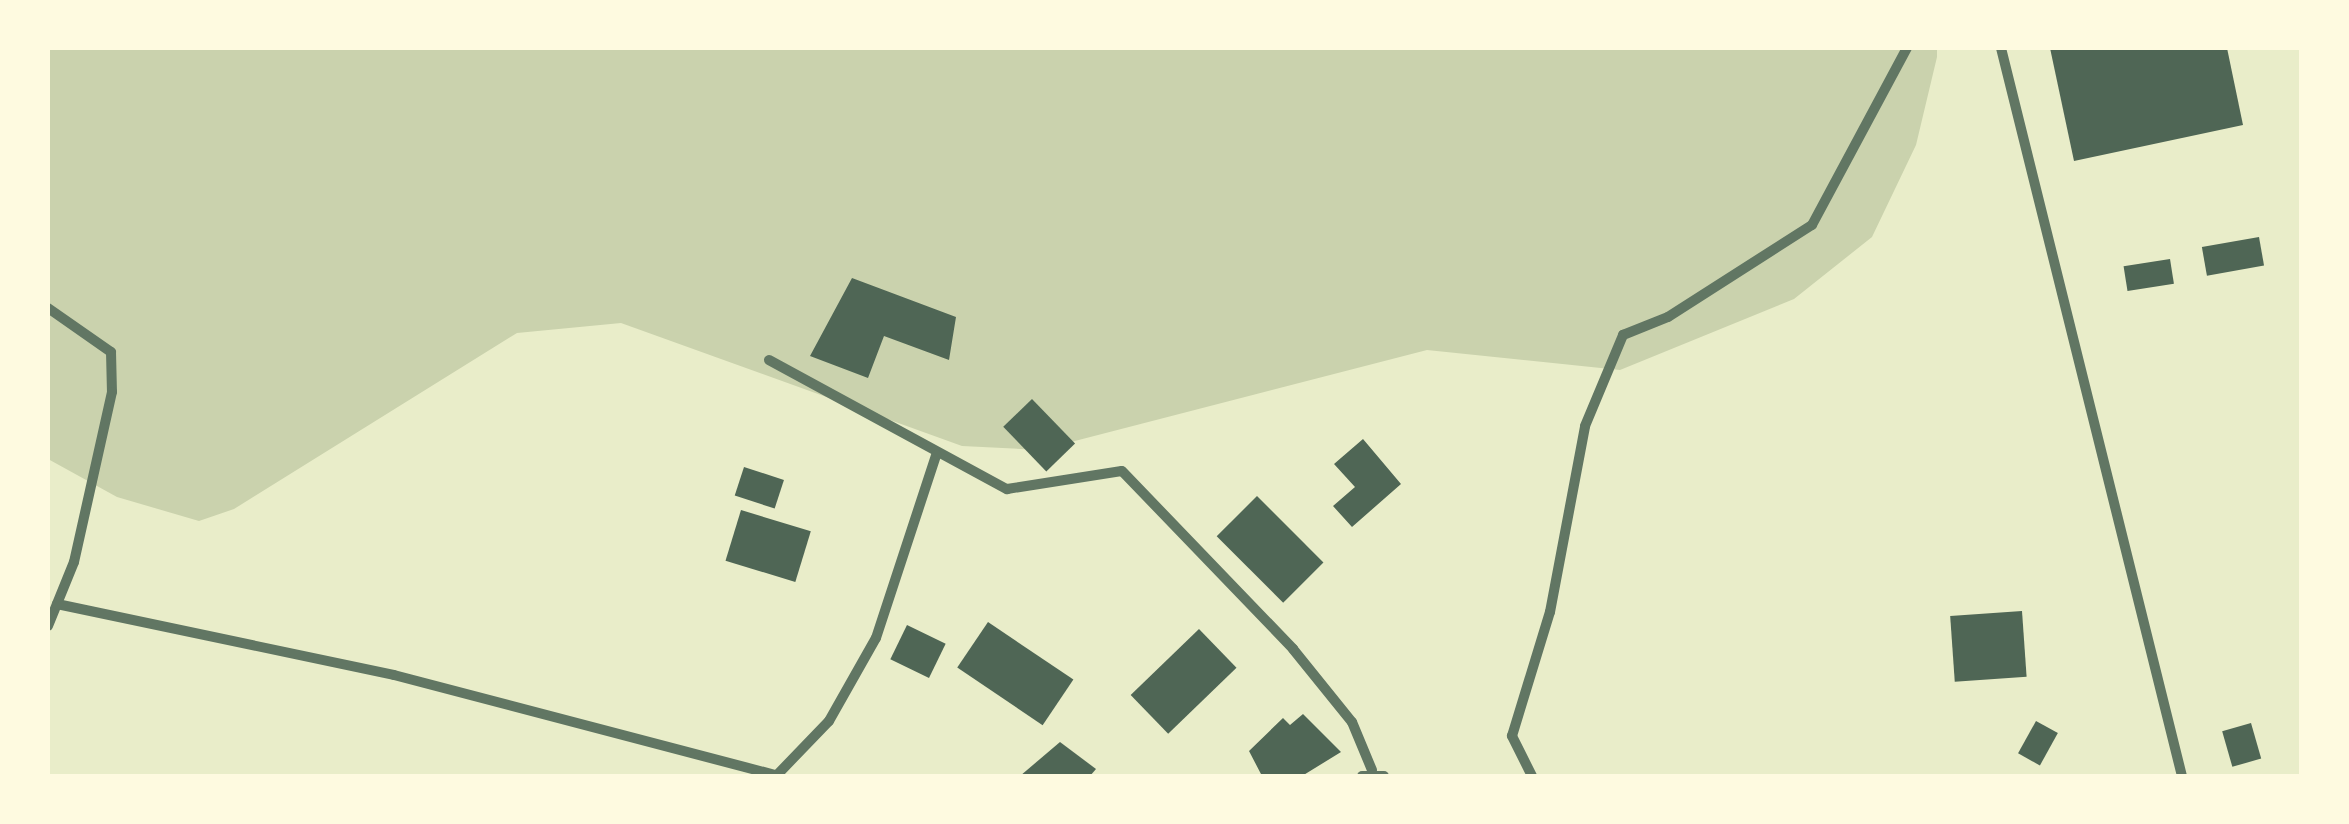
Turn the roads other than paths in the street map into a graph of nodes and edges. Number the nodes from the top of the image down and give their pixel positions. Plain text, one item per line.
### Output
1 (1907, 48) edge
2 (2001, 48) edge
3 (48, 308) edge
4 (770, 360) dead end
5 (936, 455) junction
6 (57, 604) junction
7 (48, 626) edge
8 (1367, 773) edge
9 (778, 776) edge
10 (1384, 776) edge
11 (1532, 776) edge
12 (2182, 776) edge

1 - 11 street
2 - 12 street
3 - 6 street
4 - 5 street
5 - 8 street
5 - 9 street
6 - 7 street
6 - 9 street
8 - 10 street

